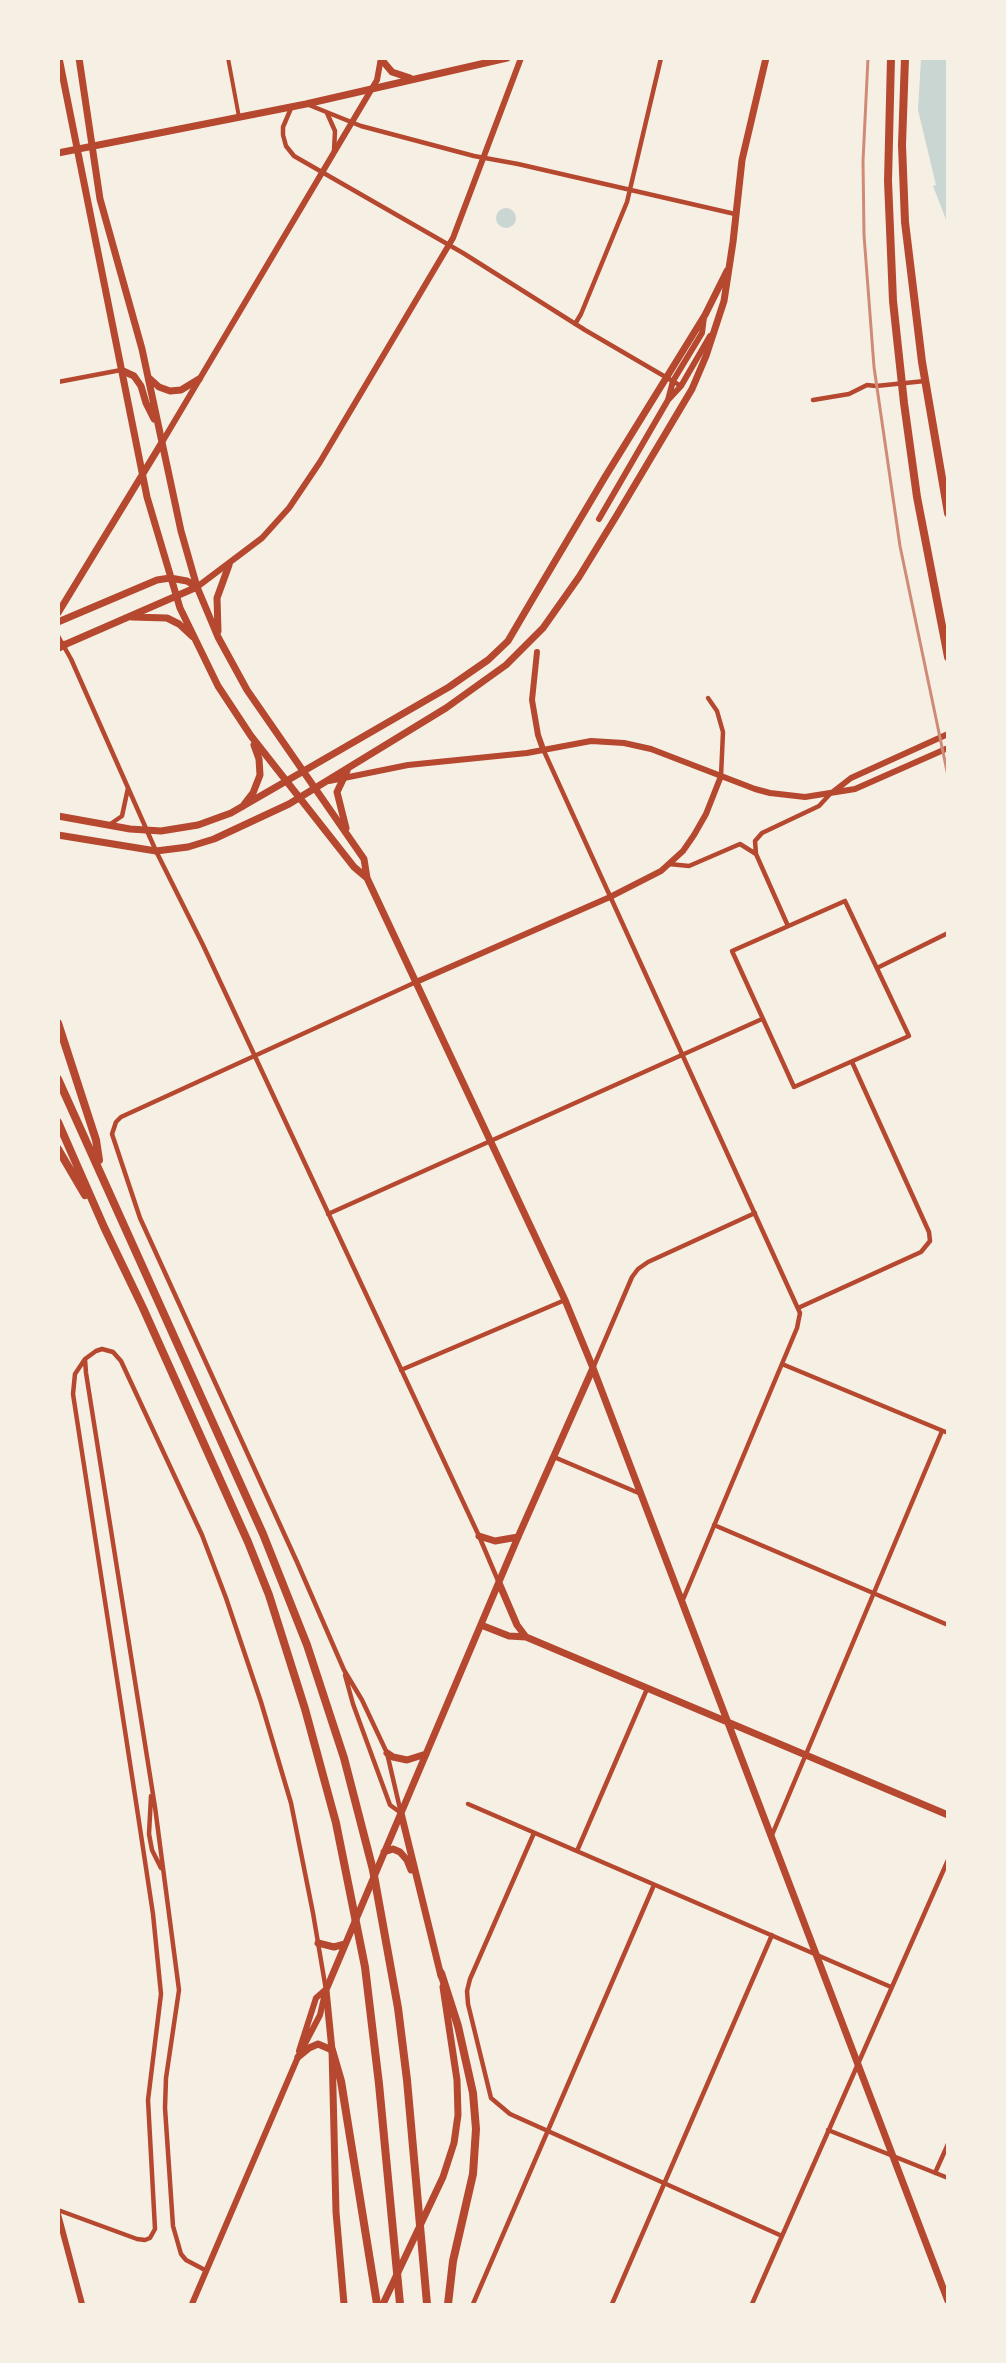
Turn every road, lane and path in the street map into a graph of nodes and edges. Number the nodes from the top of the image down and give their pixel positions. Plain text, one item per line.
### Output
1 (59, 58) edge
2 (80, 58) edge
3 (228, 58) edge
4 (507, 58) edge
5 (521, 58) edge
6 (661, 58) edge
7 (766, 58) edge
8 (891, 58) edge
9 (904, 58) edge
10 (381, 59) edge
11 (418, 78) junction
12 (371, 89) junction
13 (306, 104) junction
14 (292, 106) junction
15 (325, 111) junction
16 (239, 118) junction
17 (351, 122) junction
18 (92, 146) junction
19 (77, 149) junction
20 (58, 153) edge
21 (334, 153) junction
22 (484, 157) junction
23 (322, 173) junction
24 (630, 190) junction
25 (735, 214) junction
26 (449, 246) junction
27 (728, 268) junction
28 (705, 315) junction
29 (718, 322) junction
30 (575, 324) junction
31 (121, 370) junction
32 (148, 377) junction
33 (666, 377) junction
34 (199, 379) junction
35 (673, 381) junction
36 (925, 381) junction
37 (58, 382) edge
38 (902, 382) junction
39 (681, 386) junction
40 (668, 400) junction
41 (813, 400) dead end
42 (158, 426) junction
43 (160, 444) junction
44 (142, 474) junction
45 (948, 513) edge
46 (599, 519) dead end
47 (229, 565) junction
48 (170, 578) junction
49 (197, 587) junction
50 (176, 596) junction
51 (58, 613) edge
52 (129, 617) junction
53 (58, 622) edge
54 (58, 636) edge
55 (218, 637) junction
56 (196, 639) junction
57 (62, 646) edge
58 (537, 652) dead end
59 (948, 657) edge
60 (708, 698) dead end
61 (948, 734) edge
62 (251, 736) junction
63 (948, 748) edge
64 (543, 749) junction
65 (348, 768) junction
66 (303, 772) junction
67 (721, 776) junction
68 (342, 778) junction
69 (286, 781) junction
70 (325, 782) junction
71 (128, 788) junction
72 (315, 788) junction
73 (832, 792) junction
74 (298, 798) junction
75 (242, 808) junction
76 (58, 816) edge
77 (109, 825) junction
78 (147, 831) junction
79 (347, 834) junction
80 (58, 835) edge
81 (156, 851) junction
82 (756, 854) junction
83 (669, 864) junction
84 (367, 878) junction
85 (610, 897) junction
86 (788, 926) junction
87 (948, 933) edge
88 (877, 968) junction
89 (416, 982) junction
90 (762, 1019) junction
91 (58, 1023) edge
92 (682, 1055) junction
93 (254, 1057) junction
94 (852, 1062) junction
95 (58, 1079) edge
96 (58, 1122) edge
97 (490, 1143) junction
98 (58, 1149) edge
99 (101, 1173) junction
100 (755, 1213) junction
101 (328, 1214) junction
102 (104, 1227) junction
103 (565, 1300) junction
104 (798, 1308) junction
105 (85, 1359) junction
106 (782, 1364) junction
107 (593, 1368) junction
108 (401, 1370) junction
109 (945, 1432) edge
110 (554, 1457) junction
111 (641, 1494) junction
112 (714, 1525) junction
113 (479, 1536) junction
114 (518, 1537) junction
115 (499, 1583) junction
116 (874, 1593) junction
117 (682, 1602) junction
118 (481, 1625) junction
119 (948, 1625) edge
120 (526, 1637) junction
121 (344, 1670) junction
122 (647, 1689) junction
123 (728, 1722) junction
124 (387, 1753) junction
125 (426, 1754) junction
126 (806, 1756) junction
127 (152, 1791) junction
128 (468, 1804) dead end
129 (401, 1813) junction
130 (948, 1815) edge
131 (534, 1833) junction
132 (149, 1834) junction
133 (141, 1835) junction
134 (771, 1835) junction
135 (577, 1851) junction
136 (384, 1852) junction
137 (948, 1860) edge
138 (163, 1871) junction
139 (654, 1885) junction
140 (421, 1898) junction
141 (772, 1935) junction
142 (318, 1943) junction
143 (345, 1944) junction
144 (817, 1955) junction
145 (441, 1973) junction
146 (891, 1987) junction
147 (326, 1990) junction
148 (332, 2050) junction
149 (298, 2057) junction
150 (857, 2065) junction
151 (547, 2130) junction
152 (828, 2130) junction
153 (948, 2145) edge
154 (891, 2154) junction
155 (935, 2173) junction
156 (948, 2178) edge
157 (664, 2183) junction
158 (58, 2212) edge
159 (782, 2236) junction
160 (205, 2270) junction
161 (948, 2301) edge
162 (82, 2304) edge
163 (192, 2304) edge
164 (344, 2304) edge
165 (377, 2304) edge
166 (383, 2304) edge
167 (400, 2304) edge
168 (428, 2304) edge
169 (448, 2304) edge
170 (473, 2304) edge
171 (612, 2304) edge
172 (752, 2304) edge

1 - 19 main road
2 - 18 main road
3 - 16 street
4 - 11 main road
5 - 22 street
6 - 24 street
7 - 25 main road
8 - 38 highway
9 - 36 highway
10 - 11 main road
10 - 12 street
11 - 12 main road
12 - 13 main road
12 - 17 street
13 - 14 main road
13 - 15 street
14 - 16 main road
14 - 23 street
15 - 17 street
15 - 21 street
16 - 18 main road
17 - 21 street
17 - 22 street
18 - 19 main road
18 - 32 main road
19 - 20 main road
19 - 31 main road
21 - 23 street
22 - 24 street
22 - 26 street
23 - 26 street
23 - 34 street
24 - 25 street
24 - 30 street
25 - 27 main road
26 - 30 street
26 - 47 street
27 - 28 main road
27 - 29 main road
28 - 33 main road
28 - 35 street
29 - 39 street
29 - 65 main road
30 - 33 street
31 - 37 street
31 - 42 main road
31 - 44 main road
32 - 34 main road
32 - 42 main road
33 - 35 street
33 - 66 main road
34 - 43 street
35 - 39 street
35 - 40 street
36 - 38 street
36 - 45 highway
38 - 41 street
38 - 59 highway
39 - 40 street
40 - 46 street
42 - 43 main road
43 - 44 main road
43 - 49 main road
44 - 48 main road
44 - 51 main road
47 - 49 street
47 - 55 main road
48 - 49 main road
48 - 50 main road
48 - 53 main road
49 - 50 main road
49 - 55 main road
50 - 52 main road
50 - 56 main road
52 - 56 main road
52 - 57 main road
54 - 57 street
55 - 66 main road
56 - 62 main road
57 - 71 street
58 - 64 street
60 - 67 street
61 - 73 street
62 - 69 main road
62 - 75 main road
63 - 73 street
64 - 67 street
64 - 68 street
64 - 85 street
65 - 68 main road
65 - 70 main road
66 - 69 main road
66 - 72 main road
67 - 73 street
67 - 83 street
68 - 70 street
68 - 79 main road
69 - 74 main road
69 - 75 main road
70 - 72 main road
71 - 77 street
71 - 78 street
72 - 74 main road
72 - 79 main road
73 - 82 street
74 - 81 main road
74 - 84 main road
75 - 78 main road
76 - 77 main road
77 - 78 main road
78 - 81 street
79 - 84 main road
80 - 81 main road
81 - 93 street
82 - 83 street
82 - 86 street
83 - 85 street
84 - 89 main road
85 - 89 street
85 - 92 street
86 - 88 street
86 - 90 street
87 - 88 street
88 - 94 street
89 - 93 street
89 - 97 main road
90 - 92 street
90 - 94 street
91 - 99 highway
92 - 97 street
92 - 100 street
93 - 101 street
93 - 121 street
94 - 104 street
95 - 99 highway
96 - 102 highway
97 - 101 street
97 - 103 main road
98 - 102 highway
99 - 168 highway
100 - 104 street
100 - 107 street
101 - 108 street
102 - 167 highway
103 - 107 main road
103 - 108 street
104 - 106 street
105 - 127 street
105 - 133 street
105 - 142 street
106 - 109 street
106 - 112 street
107 - 110 main road
107 - 111 main road
108 - 113 street
109 - 116 street
110 - 111 street
110 - 114 main road
111 - 117 main road
112 - 116 street
112 - 117 street
113 - 114 main road
113 - 115 street
114 - 115 main road
115 - 118 main road
115 - 120 main road
116 - 119 street
116 - 126 street
117 - 123 main road
118 - 120 main road
118 - 125 main road
120 - 122 main road
121 - 124 street
121 - 129 street
122 - 123 main road
122 - 135 street
123 - 126 main road
123 - 134 main road
124 - 125 main road
124 - 129 street
125 - 129 main road
126 - 130 main road
126 - 134 street
127 - 132 street
127 - 138 street
128 - 131 street
129 - 136 main road
129 - 140 main road
131 - 135 street
131 - 151 street
132 - 133 street
132 - 138 street
133 - 158 street
134 - 144 main road
135 - 139 street
136 - 140 main road
136 - 143 main road
137 - 146 street
138 - 160 street
139 - 141 street
139 - 151 street
140 - 145 main road
141 - 144 street
141 - 157 street
142 - 143 main road
142 - 147 street
143 - 147 main road
144 - 146 street
144 - 150 main road
145 - 166 main road
145 - 169 highway
146 - 150 street
147 - 148 main road
147 - 149 street
148 - 149 main road
148 - 164 main road
148 - 165 highway
149 - 160 street
150 - 152 street
150 - 154 main road
151 - 157 street
151 - 170 street
152 - 154 street
152 - 159 street
153 - 155 street
154 - 155 street
154 - 161 main road
155 - 156 street
157 - 159 street
157 - 171 street
158 - 162 street
159 - 172 street
160 - 163 street

